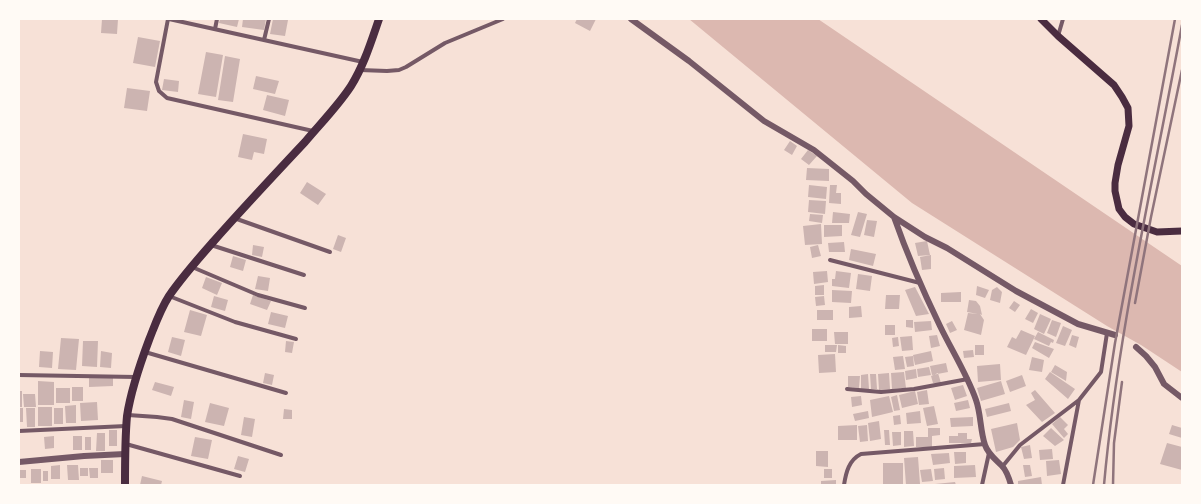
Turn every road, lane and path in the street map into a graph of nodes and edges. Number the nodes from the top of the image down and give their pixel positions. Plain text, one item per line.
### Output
1 (168, 19) edge
2 (217, 19) edge
3 (269, 19) edge
4 (379, 19) edge
5 (503, 19) edge
6 (631, 19) edge
7 (1041, 19) edge
8 (1063, 19) edge
9 (215, 29) junction
10 (1058, 36) junction
11 (264, 40) junction
12 (361, 66) junction
13 (314, 132) junction
14 (894, 217) junction
15 (234, 218) junction
16 (1182, 231) edge
17 (211, 245) junction
18 (330, 252) dead end
19 (830, 260) dead end
20 (192, 266) junction
21 (304, 275) dead end
22 (920, 283) junction
23 (169, 296) junction
24 (305, 308) dead end
25 (1107, 333) junction
26 (1115, 335) dead end
27 (296, 339) dead end
28 (1136, 346) dead end
29 (144, 352) junction
30 (19, 375) edge
31 (136, 377) junction
32 (968, 379) junction
33 (847, 390) dead end
34 (286, 393) dead end
35 (1182, 398) edge
36 (1079, 400) junction
37 (128, 415) junction
38 (127, 426) junction
39 (19, 432) edge
40 (126, 444) junction
41 (985, 444) junction
42 (989, 453) junction
43 (125, 454) junction
44 (281, 455) dead end
45 (19, 462) edge
46 (1002, 467) junction
47 (240, 476) dead end
48 (125, 485) edge
49 (844, 485) edge
50 (982, 485) edge
51 (1011, 485) edge
52 (1063, 485) edge

1 - 9 street
1 - 13 street
2 - 9 street
3 - 11 street
4 - 12 main road
5 - 12 street
6 - 14 street
7 - 10 main road
8 - 10 street
9 - 11 street
10 - 16 main road
11 - 12 street
12 - 13 main road
13 - 15 main road
14 - 22 street
14 - 25 street
15 - 17 main road
15 - 18 street
17 - 20 main road
17 - 21 street
19 - 22 street
20 - 23 main road
20 - 24 street
22 - 32 street
23 - 27 street
23 - 29 main road
25 - 26 street
25 - 36 street
28 - 35 street
29 - 31 main road
29 - 34 street
30 - 31 street
31 - 37 main road
32 - 33 street
32 - 41 street
36 - 46 street
36 - 52 street
37 - 38 main road
37 - 44 street
38 - 39 street
38 - 40 main road
40 - 43 main road
40 - 47 street
41 - 42 street
41 - 49 street
42 - 46 street
42 - 50 street
43 - 45 street
43 - 48 main road
46 - 51 street

